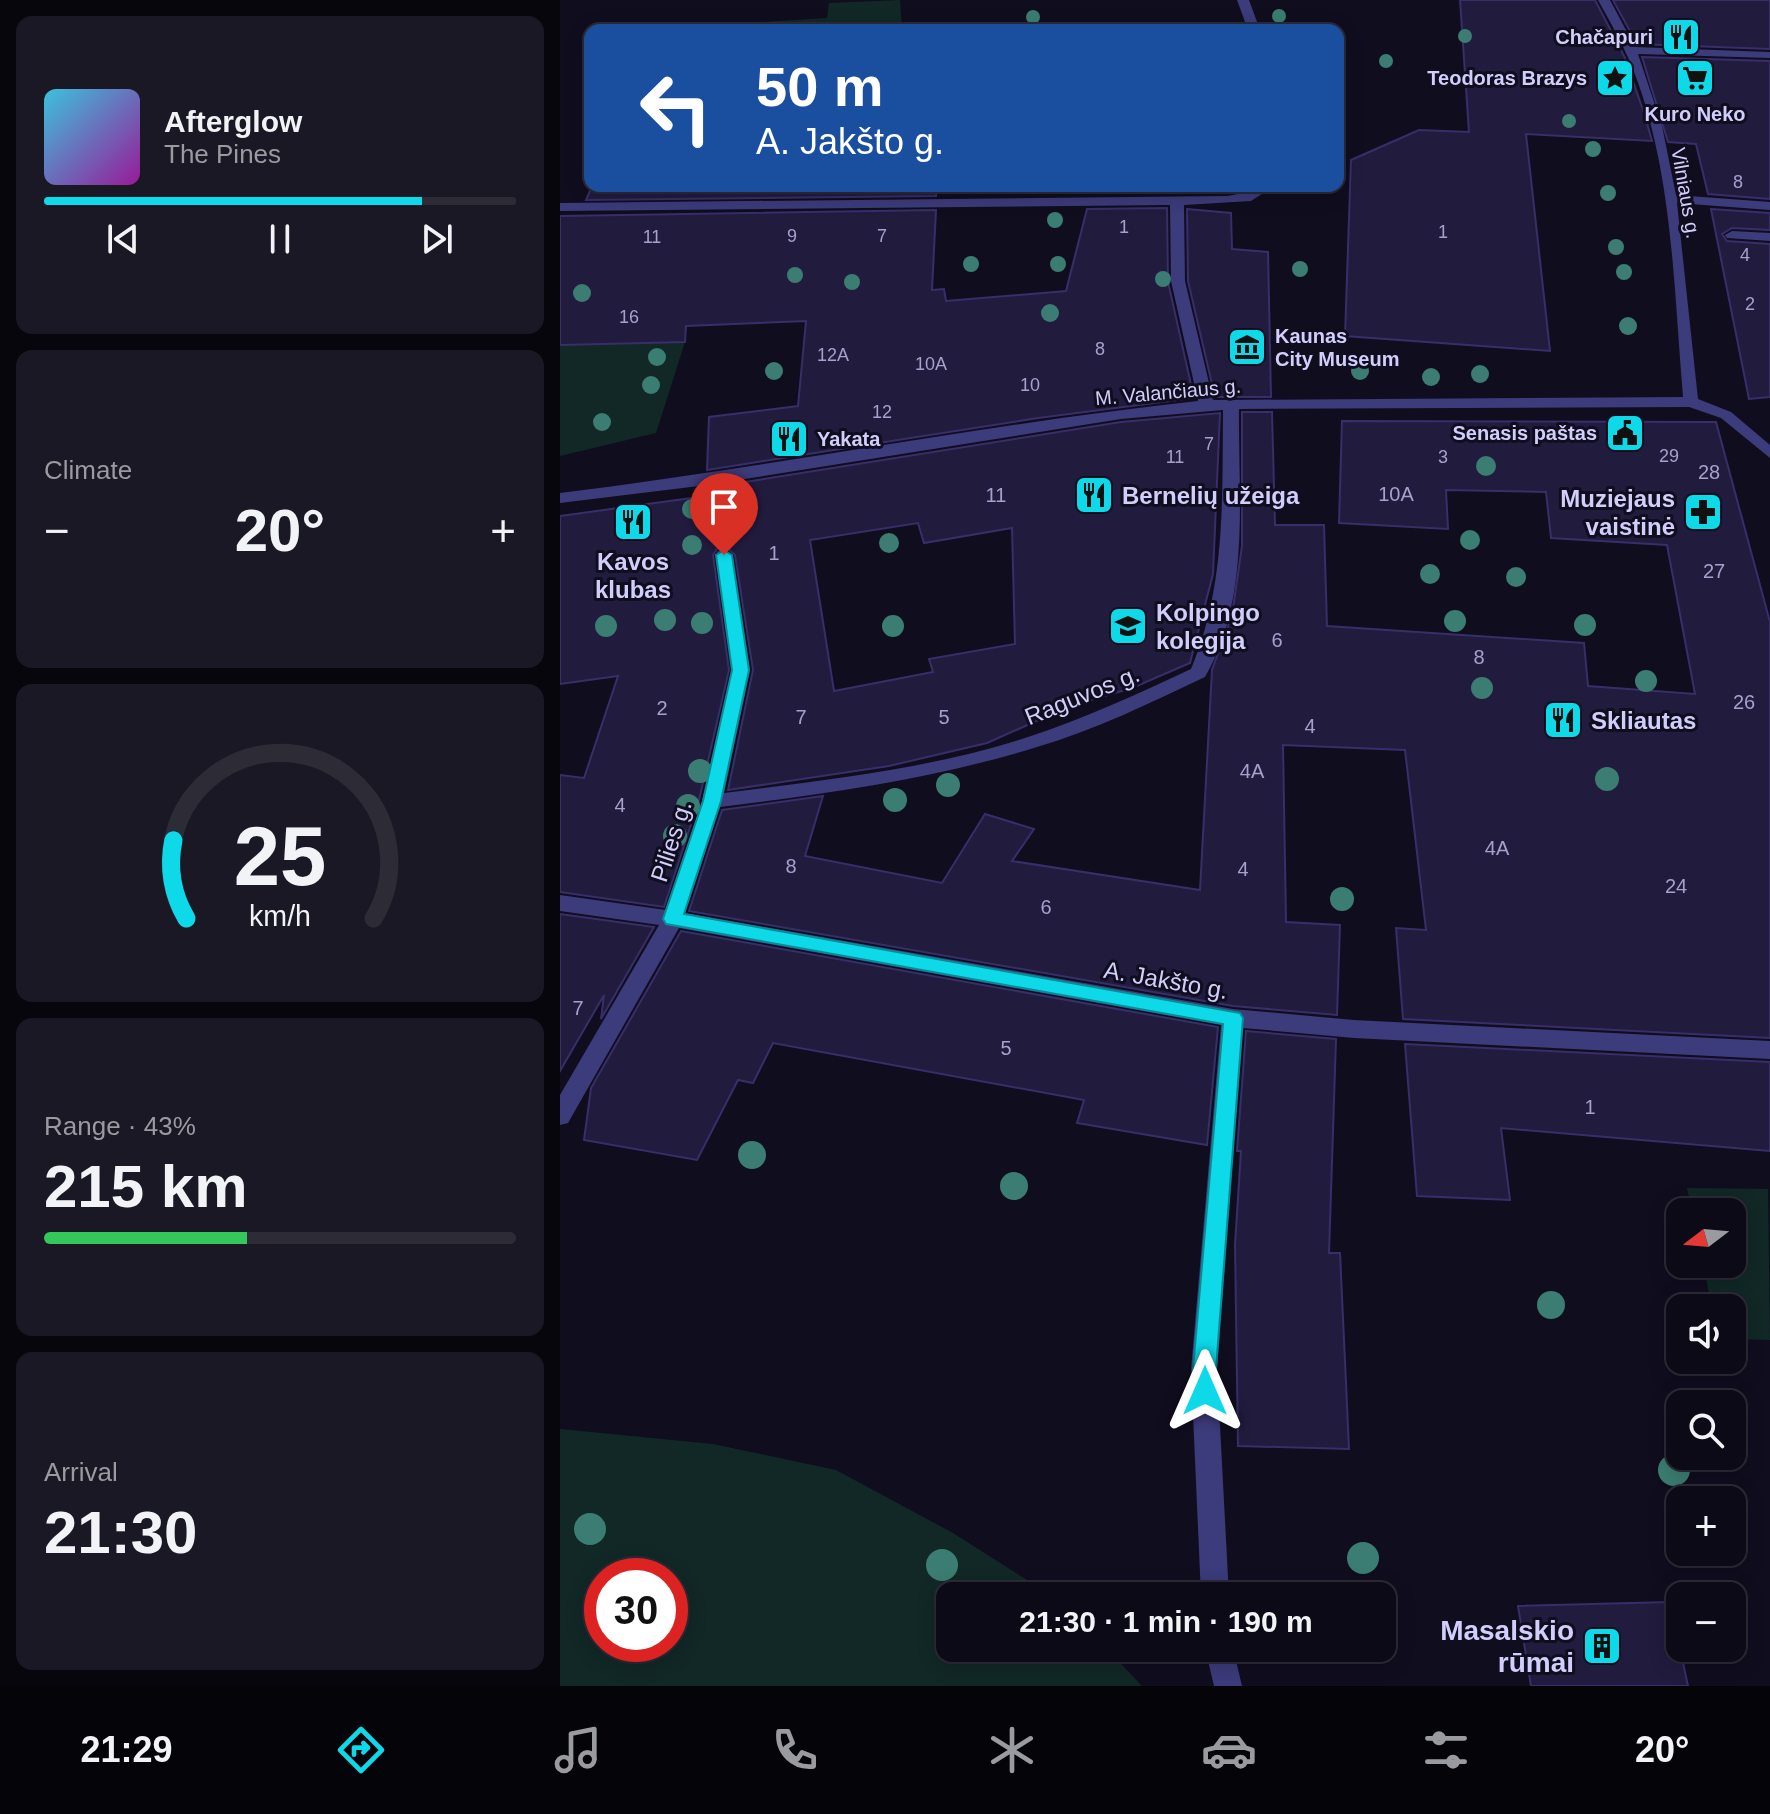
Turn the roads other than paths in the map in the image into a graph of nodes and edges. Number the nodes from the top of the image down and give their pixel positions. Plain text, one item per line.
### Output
1 (1243, 0) edge
2 (1604, 0) edge
3 (1252, 24) edge
4 (1632, 50) junction
5 (1770, 55) edge
6 (1258, 192) edge
7 (1670, 199) junction
8 (1177, 201) junction
9 (1770, 206) edge
10 (560, 207) edge
11 (1732, 235) dead end
12 (1770, 237) edge
13 (1691, 402) junction
14 (1231, 404) junction
15 (1206, 405) junction
16 (1770, 453) edge
17 (560, 498) edge
18 (724, 555) dead end
19 (712, 801) junction
20 (560, 903) edge
21 (673, 919) junction
22 (1233, 1018) junction
23 (1770, 1050) edge
24 (560, 1116) edge
25 (1214, 1582) edge
26 (1222, 1662) edge
27 (1228, 1686) edge

1 - 3 street
2 - 4 street, Vilniaus g.
4 - 5 street
4 - 7 street, Vilniaus g.
6 - 8 street
7 - 9 street
7 - 13 street, Vilniaus g.
8 - 10 street
8 - 15 street
11 - 12 street
13 - 14 street, M. Valančiaus g.
13 - 16 street, M. Valančiaus g.
14 - 15 street, M. Valančiaus g.
14 - 19 street, Raguvos g.
15 - 17 street, M. Valančiaus g.
18 - 19 street, Pilies g.
19 - 21 street, Pilies g.
20 - 21 street, A. Jakšto g.
21 - 22 street, A. Jakšto g.
21 - 24 street, Pilies g.
22 - 23 street, A. Jakšto g.
22 - 25 street
26 - 27 street

